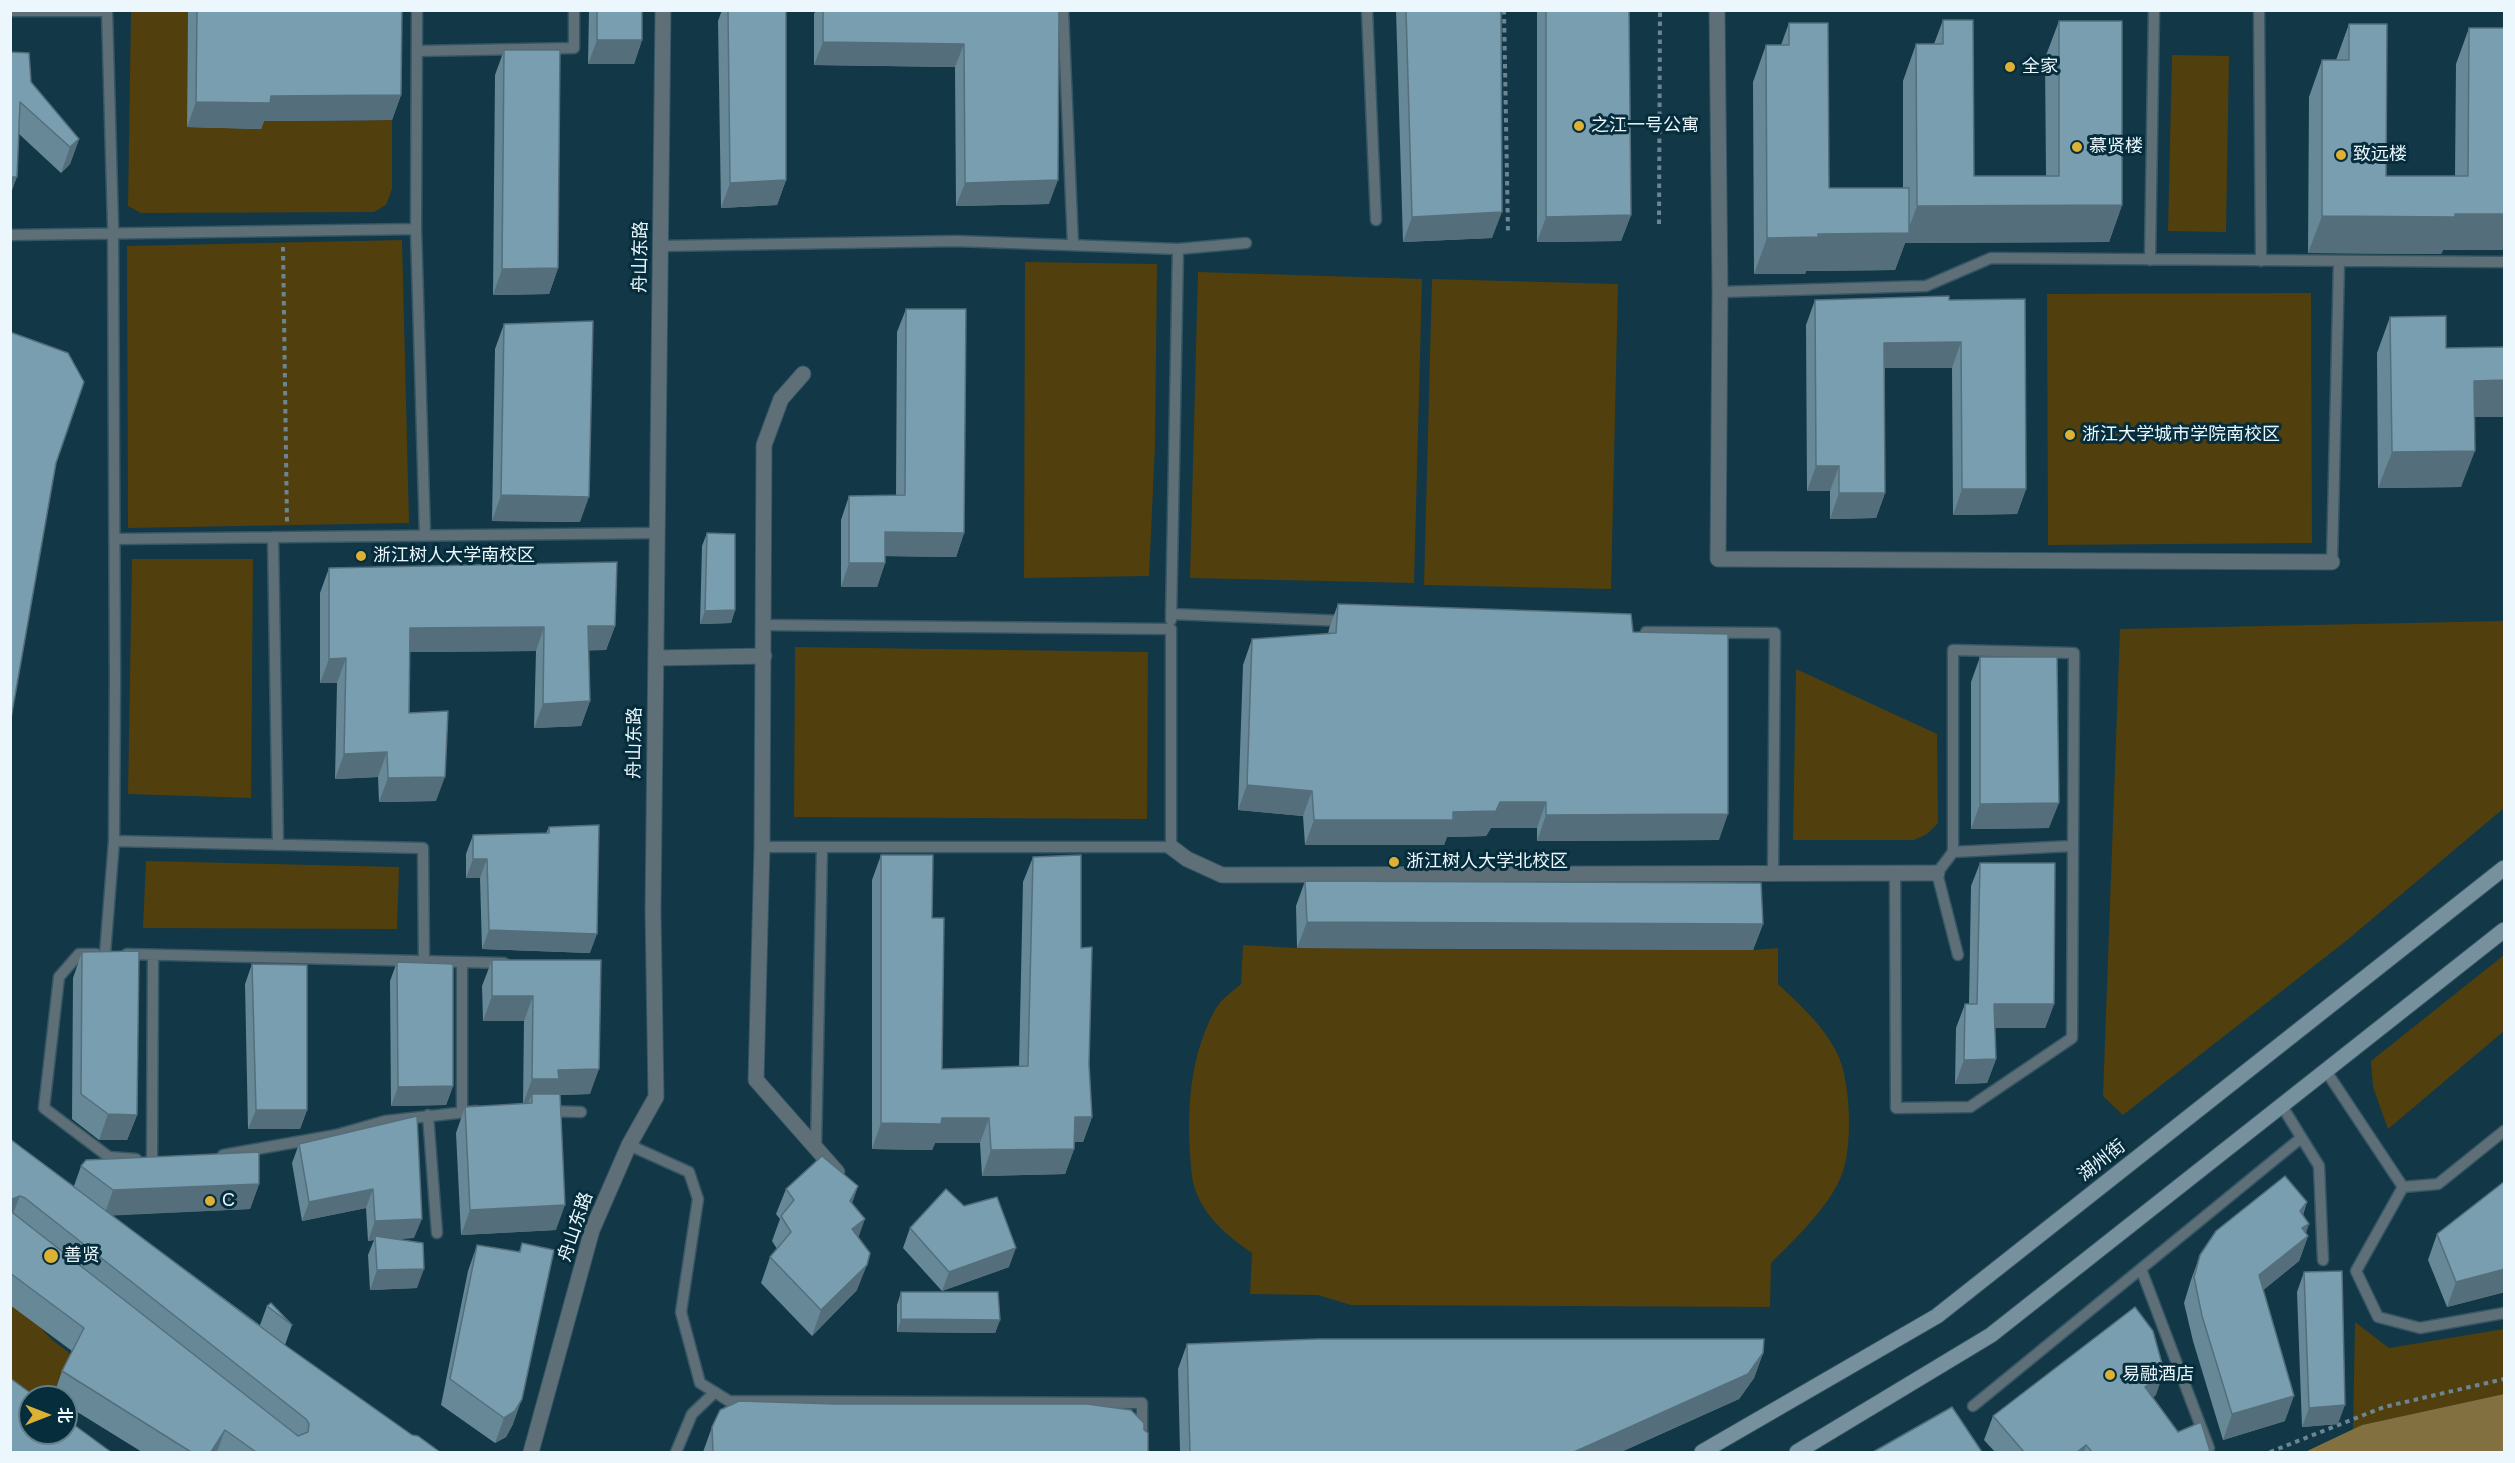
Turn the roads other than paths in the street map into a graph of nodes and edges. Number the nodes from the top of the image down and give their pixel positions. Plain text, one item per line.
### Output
1 (417, 10) edge
2 (574, 10) edge
3 (663, 10) edge
4 (1063, 10) edge
5 (1367, 10) edge
6 (1717, 10) edge
7 (2154, 10) edge
8 (2259, 10) edge
9 (10, 11) edge
10 (107, 11) edge
11 (417, 51) junction
12 (1376, 220) dead end
13 (416, 229) junction
14 (10, 235) edge
15 (113, 235) junction
16 (1246, 243) dead end
17 (1073, 245) junction
18 (661, 246) junction
19 (1178, 249) junction
20 (2150, 260) junction
21 (2261, 261) junction
22 (2339, 262) junction
23 (2505, 262) edge
24 (1720, 292) junction
25 (803, 374) dead end
26 (657, 532) junction
27 (425, 535) junction
28 (273, 537) junction
29 (115, 539) junction
30 (2332, 562) joint
31 (1171, 614) junction
32 (1361, 622) edge
33 (764, 625) junction
34 (1171, 629) junction
35 (1634, 632) edge
36 (764, 656) junction
37 (656, 658) junction
38 (114, 841) junction
39 (278, 845) junction
40 (2072, 846) junction
41 (762, 847) junction
42 (822, 847) junction
43 (1171, 847) junction
44 (1953, 852) junction
45 (2505, 868) edge
46 (1773, 873) junction
47 (1895, 873) junction
48 (1937, 873) junction
49 (2505, 930) edge
50 (105, 954) junction
51 (153, 955) junction
52 (1958, 955) dead end
53 (424, 961) junction
54 (462, 962) junction
55 (515, 963) edge
56 (2326, 1071) junction
57 (2282, 1106) junction
58 (462, 1111) junction
59 (486, 1111) edge
60 (534, 1111) edge
61 (581, 1112) dead end
62 (428, 1115) junction
63 (2505, 1131) edge
64 (2301, 1138) junction
65 (629, 1144) junction
66 (816, 1147) junction
67 (211, 1157) edge
68 (847, 1183) edge
69 (2403, 1187) junction
70 (437, 1233) dead end
71 (2323, 1260) dead end
72 (2141, 1269) junction
73 (2505, 1313) edge
74 (715, 1392) junction
75 (1973, 1406) dead end
76 (2209, 1448) edge
77 (531, 1452) edge
78 (676, 1452) edge
79 (1142, 1452) edge
80 (1702, 1452) edge
81 (1797, 1452) edge

1 - 11 lane
2 - 11 lane
3 - 18 street, 舟山东路
4 - 17 lane
5 - 12 lane
6 - 24 street
7 - 20 lane
8 - 21 lane
9 - 10 lane
10 - 15 lane
11 - 13 lane
13 - 15 lane
13 - 27 lane
14 - 15 lane
15 - 29 lane
16 - 19 lane
17 - 18 lane
17 - 19 lane
18 - 26 street, 舟山东路
19 - 31 lane
20 - 21 lane
20 - 24 lane
21 - 22 lane
22 - 23 lane
22 - 30 lane
24 - 30 street
25 - 33 street
26 - 27 lane
26 - 37 street, 舟山东路
27 - 28 lane
28 - 29 lane
28 - 39 lane
29 - 38 lane
31 - 32 lane
31 - 34 lane
33 - 34 lane
33 - 36 street
34 - 43 lane
35 - 46 lane
36 - 37 street
36 - 41 street
37 - 65 street, 舟山东路
38 - 39 lane
38 - 50 lane
39 - 53 lane
40 - 44 lane
40 - 44 lane
40 - 47 lane
41 - 42 lane
41 - 66 street
42 - 43 lane
42 - 66 lane
43 - 46 street
44 - 48 lane
45 - 80 main road, 湖州街
46 - 47 street
47 - 48 street
48 - 52 lane
49 - 56 main road
50 - 51 lane
50 - 51 lane
51 - 53 lane
53 - 54 lane
54 - 55 lane
54 - 58 lane
56 - 57 main road
56 - 69 lane
57 - 64 lane
57 - 81 main road
58 - 59 lane
58 - 62 lane
60 - 61 lane
62 - 67 lane
62 - 70 lane
63 - 69 lane
64 - 71 lane
64 - 72 lane
65 - 74 lane
65 - 77 street, 舟山东路
66 - 68 street
69 - 73 lane
72 - 75 lane
72 - 76 lane
74 - 78 lane
74 - 79 lane

